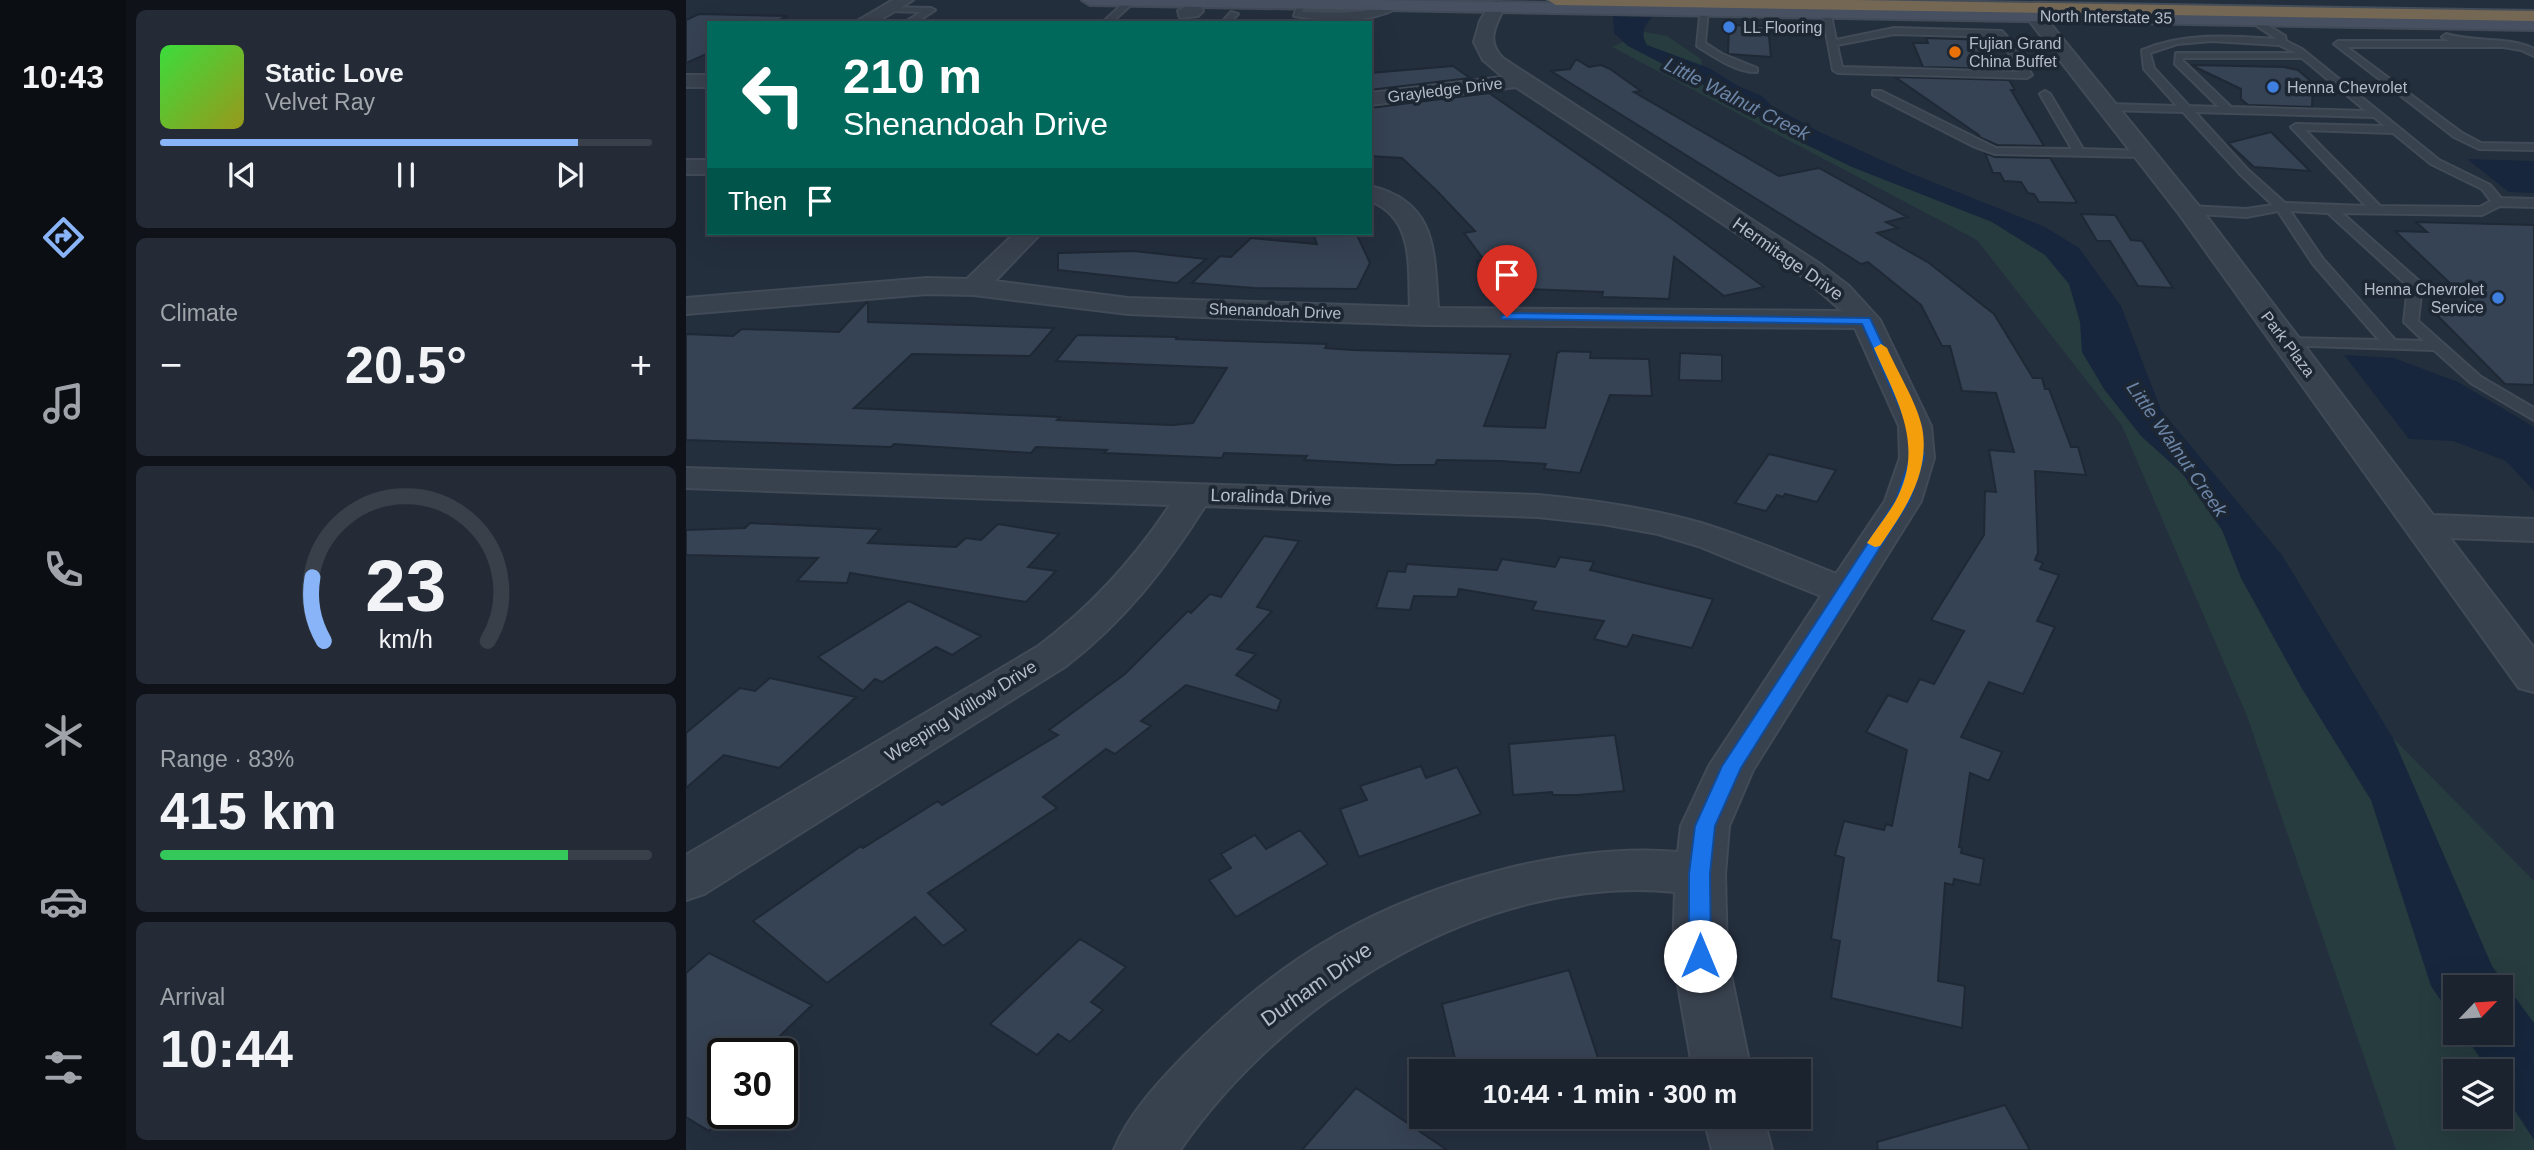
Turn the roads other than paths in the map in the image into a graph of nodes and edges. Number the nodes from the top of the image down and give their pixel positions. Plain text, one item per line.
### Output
1 (905, 0) edge
2 (1090, 0) edge
3 (1556, 0) edge
4 (2095, 0) edge
5 (2312, 0) edge
6 (1131, 1) edge
7 (1198, 4) edge
8 (2359, 4) junction
9 (1497, 6) junction
10 (2534, 8) edge
11 (887, 9) junction
12 (1704, 9) junction
13 (1826, 12) junction
14 (1297, 13) edge
15 (1234, 14) dead end
16 (2034, 15) junction
17 (2534, 16) edge
18 (1180, 20) edge
19 (2254, 20) junction
20 (866, 21) edge
21 (912, 21) edge
22 (1108, 21) edge
23 (1227, 21) edge
24 (2301, 21) junction
25 (2420, 23) junction
26 (2534, 23) edge
27 (2281, 42) junction
28 (1833, 43) junction
29 (2457, 44) junction
30 (2009, 46) junction
31 (2529, 46) edge
32 (2060, 47) junction
33 (2145, 52) junction
34 (2534, 53) edge
35 (2179, 55) junction
36 (2304, 56) junction
37 (1754, 70) dead end
38 (686, 81) edge
39 (707, 81) edge
40 (1520, 81) junction
41 (1877, 93) dead end
42 (2045, 94) dead end
43 (1372, 99) edge
44 (2107, 107) junction
45 (2188, 109) junction
46 (2228, 110) junction
47 (2374, 114) junction
48 (2396, 130) junction
49 (2534, 147) edge
50 (2080, 153) junction
51 (2145, 154) junction
52 (686, 167) edge
53 (707, 167) edge
54 (1372, 193) edge
55 (2498, 202) junction
56 (2534, 203) edge
57 (2282, 207) junction
58 (2331, 208) junction
59 (2376, 209) junction
60 (2189, 210) junction
61 (1027, 235) edge
62 (974, 287) junction
63 (686, 306) edge
64 (1423, 316) junction
65 (1866, 320) junction
66 (2287, 342) junction
67 (2391, 345) junction
68 (2437, 346) junction
69 (2534, 415) edge
70 (686, 478) edge
71 (1195, 495) junction
72 (2423, 526) junction
73 (2534, 530) edge
74 (1843, 591) junction
75 (2534, 678) edge
76 (1700, 874) junction
77 (686, 880) edge
78 (1720, 1059) edge
79 (1736, 1129) edge
80 (1144, 1150) edge
81 (1742, 1150) edge

1 - 11 street
2 - 6 main road, North Interstate 35
3 - 17 highway
4 - 8 highway
5 - 8 highway
6 - 7 main road, North Interstate 35
6 - 22 lane
7 - 14 main road, North Interstate 35
7 - 18 lane
8 - 10 highway
9 - 12 main road, North Interstate 35
9 - 14 main road, North Interstate 35
9 - 40 street, Hermitage Drive
11 - 20 street
11 - 21 lane
12 - 13 main road, North Interstate 35
12 - 37 lane
13 - 16 main road, North Interstate 35
13 - 28 lane
15 - 23 lane
16 - 19 main road, North Interstate 35
16 - 32 street, Park Plaza
19 - 24 main road, North Interstate 35
19 - 27 lane
24 - 25 main road, North Interstate 35
24 - 26 highway
25 - 26 main road, North Interstate 35
25 - 29 lane
27 - 33 lane
27 - 36 lane
28 - 30 lane
28 - 30 lane
29 - 31 lane
29 - 49 lane
30 - 32 lane
31 - 34 lane
32 - 44 street, Park Plaza
33 - 35 lane
33 - 45 lane
35 - 36 lane
35 - 46 lane
36 - 47 lane
38 - 39 street
40 - 43 street, Grayledge Drive
40 - 65 street, Hermitage Drive
41 - 50 lane
42 - 50 lane
44 - 45 lane
44 - 51 street, Park Plaza
45 - 46 lane
45 - 57 lane
46 - 47 lane
47 - 48 lane
48 - 55 lane
48 - 59 lane
50 - 51 lane
51 - 60 street, Park Plaza
52 - 53 street
54 - 64 street
55 - 56 lane
55 - 59 lane
57 - 58 lane
57 - 60 lane
57 - 67 lane
58 - 59 lane
58 - 68 lane
60 - 66 street, Park Plaza
61 - 62 street
62 - 63 street, Shenandoah Drive
62 - 64 street, Shenandoah Drive
64 - 65 street, Shenandoah Drive
65 - 74 street, Hermitage Drive
66 - 67 lane
66 - 72 street, Park Plaza
67 - 68 lane
68 - 69 lane
70 - 71 street, Loralinda Drive
71 - 74 street, Loralinda Drive
71 - 77 street, Weeping Willow Drive
72 - 73 street
72 - 75 street, Park Plaza
74 - 76 street, Hermitage Drive
76 - 78 street, Hermitage Drive
76 - 80 street, Durham Drive
79 - 81 street

